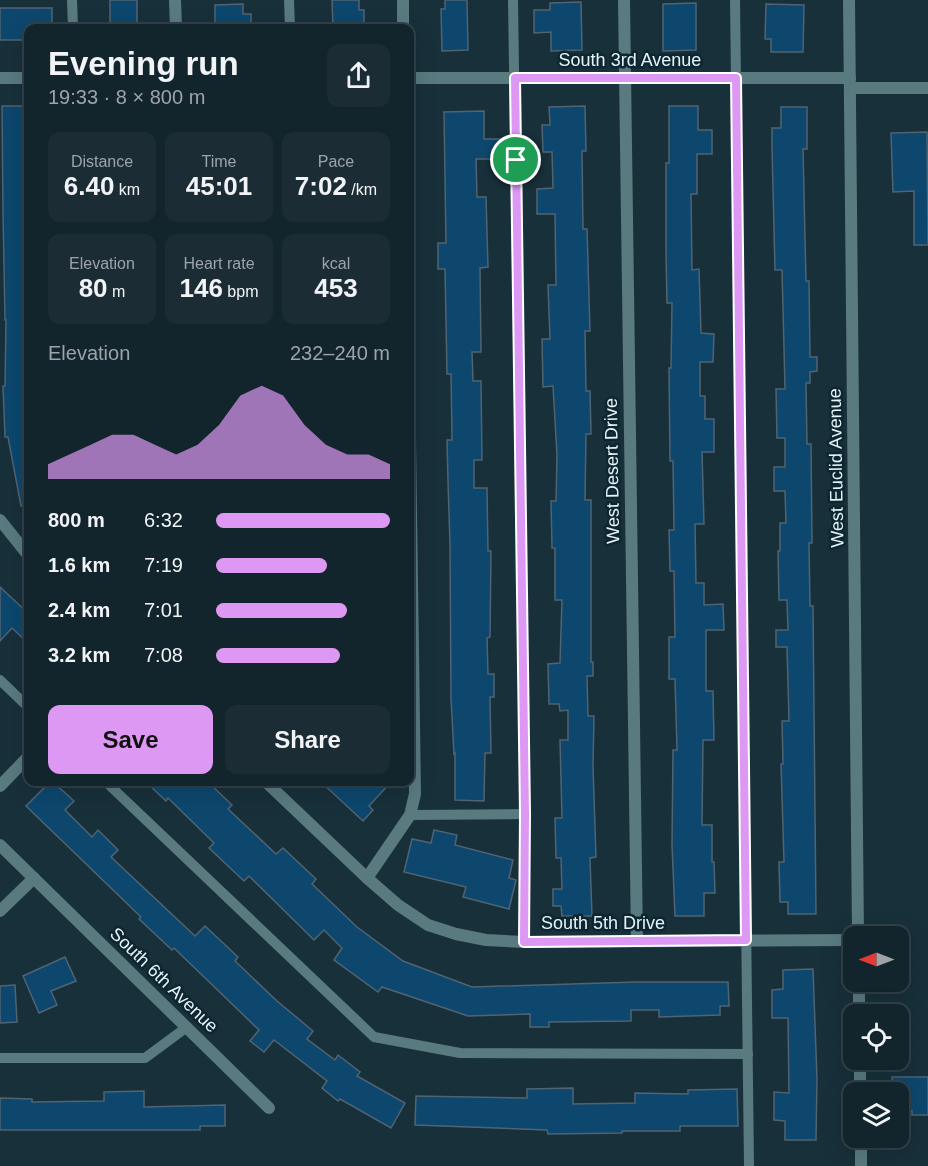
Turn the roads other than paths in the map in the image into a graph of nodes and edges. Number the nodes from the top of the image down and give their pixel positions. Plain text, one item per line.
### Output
1 (72, 0) edge
2 (175, 0) edge
3 (289, 0) edge
4 (402, 0) edge
5 (513, 0) edge
6 (624, 0) edge
7 (735, 0) edge
8 (849, 0) edge
9 (73, 24) edge
10 (176, 24) edge
11 (290, 24) edge
12 (403, 24) edge
13 (625, 77) junction
14 (0, 78) edge
15 (24, 78) edge
16 (414, 78) edge
17 (515, 78) junction
18 (736, 78) junction
19 (850, 83) junction
20 (928, 88) edge
21 (0, 520) edge
22 (24, 550) edge
23 (0, 680) edge
24 (24, 703) edge
25 (24, 762) edge
26 (414, 774) edge
27 (0, 786) edge
28 (110, 786) edge
29 (270, 786) edge
30 (525, 814) junction
31 (410, 815) junction
32 (0, 845) edge
33 (34, 878) junction
34 (367, 878) junction
35 (0, 911) edge
36 (858, 926) edge
37 (746, 940) junction
38 (843, 940) edge
39 (637, 941) junction
40 (524, 942) junction
41 (187, 1027) junction
42 (748, 1054) junction
43 (0, 1058) edge
44 (269, 1108) dead end
45 (861, 1148) edge
46 (749, 1166) edge
47 (861, 1166) edge

1 - 9 lane
2 - 10 street
3 - 11 lane
4 - 12 street
5 - 17 lane
6 - 13 street, West Desert Drive
7 - 18 lane
8 - 19 street, West Euclid Avenue
13 - 17 street, South 3rd Avenue
13 - 18 street, South 3rd Avenue
13 - 39 street, West Desert Drive
14 - 15 street
16 - 17 street, South 3rd Avenue
17 - 30 lane
18 - 19 street, South 3rd Avenue
18 - 37 lane
19 - 20 street, South 3rd Avenue
19 - 36 street, West Euclid Avenue
21 - 22 street
23 - 24 lane
25 - 27 street
26 - 31 street
28 - 42 lane
29 - 34 street, South 5th Drive
30 - 31 lane
30 - 40 lane
31 - 34 street
32 - 33 street, South 6th Avenue
33 - 35 street
33 - 41 street, South 6th Avenue
34 - 40 street, South 5th Drive
37 - 38 street, South 5th Drive
37 - 39 street, South 5th Drive
37 - 42 lane
39 - 40 street, South 5th Drive
41 - 43 lane
41 - 44 street, South 6th Avenue
42 - 46 lane
45 - 47 street

